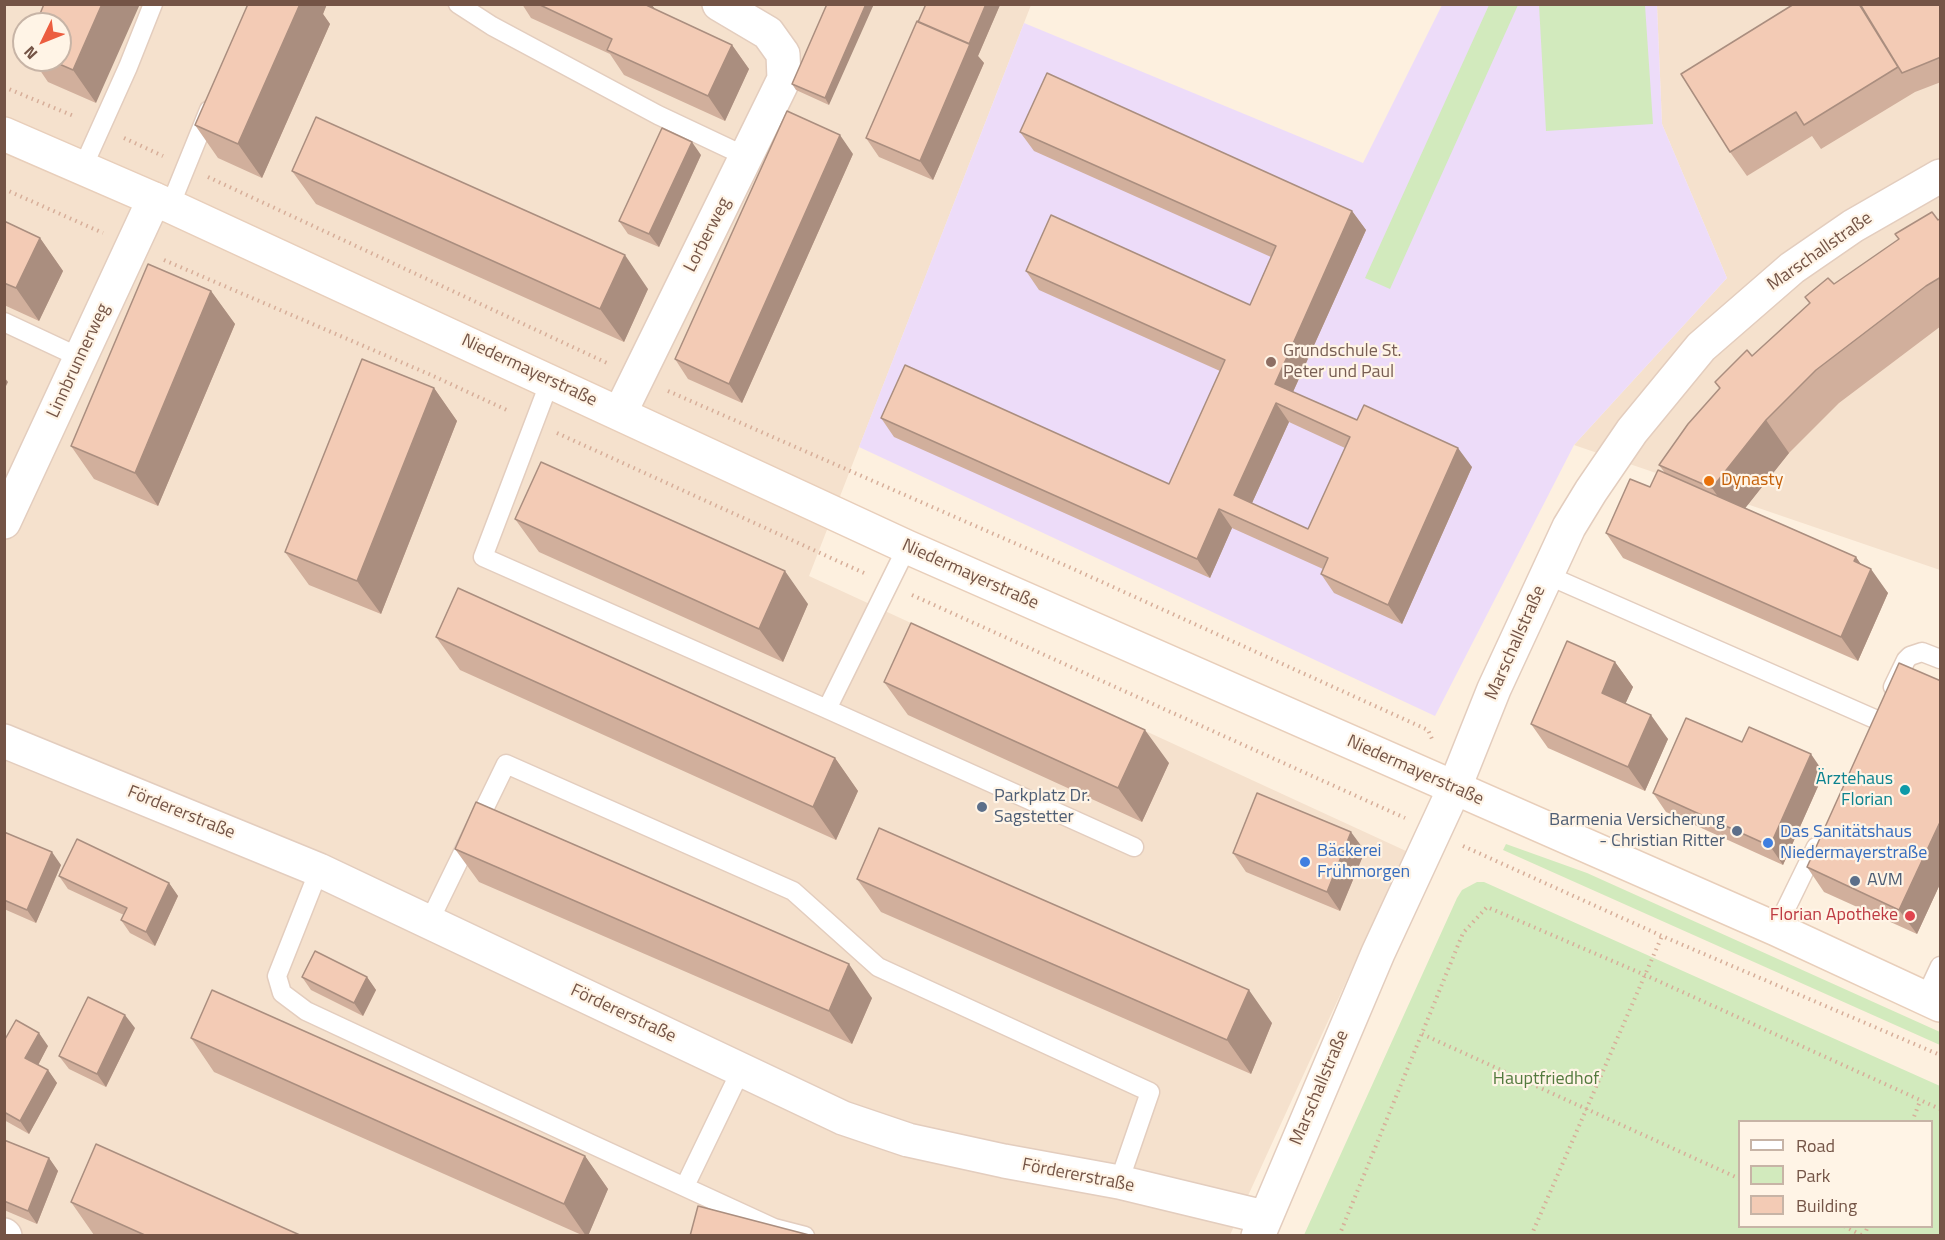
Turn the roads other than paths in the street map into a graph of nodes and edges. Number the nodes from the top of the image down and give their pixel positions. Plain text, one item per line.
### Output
1 (153, 4) edge
2 (458, 4) edge
3 (719, 4) edge
4 (218, 90) edge
5 (4, 134) edge
6 (747, 157) junction
7 (83, 167) junction
8 (1941, 176) edge
9 (162, 203) junction
10 (4, 322) edge
11 (81, 358) junction
12 (550, 381) junction
13 (620, 413) junction
14 (4, 522) edge
15 (907, 547) junction
16 (1547, 575) junction
17 (1941, 659) edge
18 (827, 709) junction
19 (4, 741) edge
20 (1454, 789) junction
21 (1822, 835) edge
22 (1134, 847) dead end
23 (319, 870) junction
24 (429, 922) junction
25 (1776, 929) junction
26 (1941, 966) edge
27 (1933, 1001) edge
28 (741, 1070) junction
29 (1119, 1182) junction
30 (685, 1186) junction
31 (1261, 1226) edge
32 (805, 1236) edge

1 - 7 lane
2 - 6 lane
3 - 6 street, Lorberweg
4 - 9 lane
5 - 7 street, Niedermayerstraße
6 - 13 street, Lorberweg
7 - 9 street, Niedermayerstraße
8 - 16 street, Marschallstraße
9 - 11 street, Linnbrunnerweg
9 - 12 street, Niedermayerstraße
10 - 11 lane
11 - 14 street, Linnbrunnerweg
12 - 13 street, Niedermayerstraße
12 - 18 lane
13 - 15 street, Niedermayerstraße
15 - 18 lane
15 - 20 street, Niedermayerstraße
16 - 17 lane
16 - 20 street, Marschallstraße
18 - 22 lane
19 - 23 street, Fördererstraße
20 - 25 street, Niedermayerstraße
20 - 31 street, Marschallstraße
21 - 25 lane
23 - 24 street, Fördererstraße
23 - 30 lane
24 - 28 street, Fördererstraße
24 - 29 lane
25 - 27 street, Niedermayerstraße
26 - 27 lane
28 - 29 street, Fördererstraße
28 - 30 lane
29 - 31 street, Fördererstraße
30 - 32 lane

